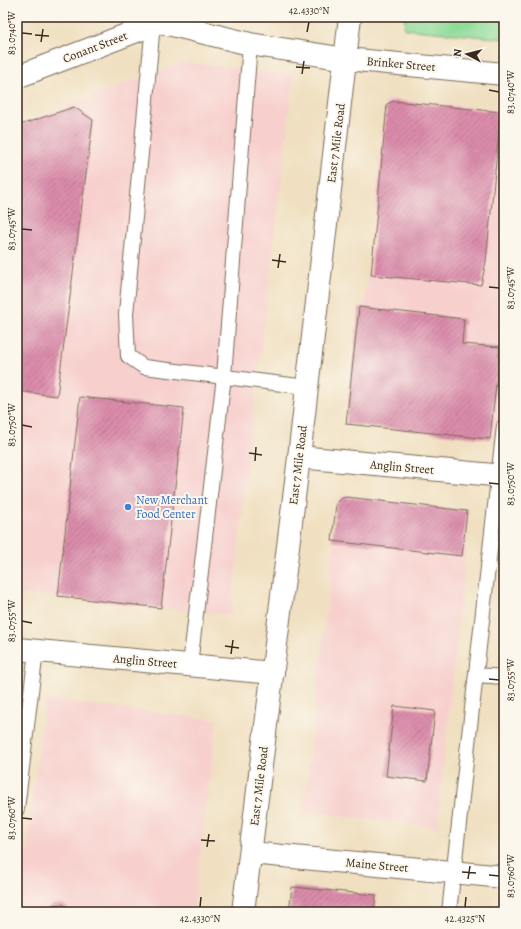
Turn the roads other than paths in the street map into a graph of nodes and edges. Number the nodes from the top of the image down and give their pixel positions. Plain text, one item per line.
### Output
1 (350, 17) edge
2 (162, 21) edge
3 (250, 44) junction
4 (346, 59) junction
5 (504, 74) edge
6 (17, 77) edge
7 (224, 376) junction
8 (307, 387) junction
9 (504, 426) edge
10 (299, 457) junction
11 (501, 476) edge
12 (27, 650) edge
13 (190, 665) junction
14 (273, 673) junction
15 (476, 674) junction
16 (504, 677) edge
17 (17, 809) edge
18 (250, 853) junction
19 (454, 872) junction
20 (504, 876) edge
21 (243, 912) edge
22 (449, 912) edge

1 - 4 street, East 7 Mile Road
2 - 3 street, Brinker Street
2 - 6 street, Conant Street
2 - 7 lane
3 - 4 street, Brinker Street
3 - 7 lane
4 - 5 street, Brinker Street
4 - 8 street, East 7 Mile Road
7 - 8 lane
7 - 13 lane
8 - 10 street, East 7 Mile Road
9 - 11 lane
10 - 11 street, Anglin Street
10 - 14 street, East 7 Mile Road
11 - 15 lane
12 - 13 street, Anglin Street
12 - 17 lane
13 - 14 street, Anglin Street
14 - 18 street, East 7 Mile Road
15 - 16 lane
15 - 19 lane
18 - 19 street, Maine Street
18 - 21 street, East 7 Mile Road
19 - 20 street, Maine Street
19 - 22 lane

